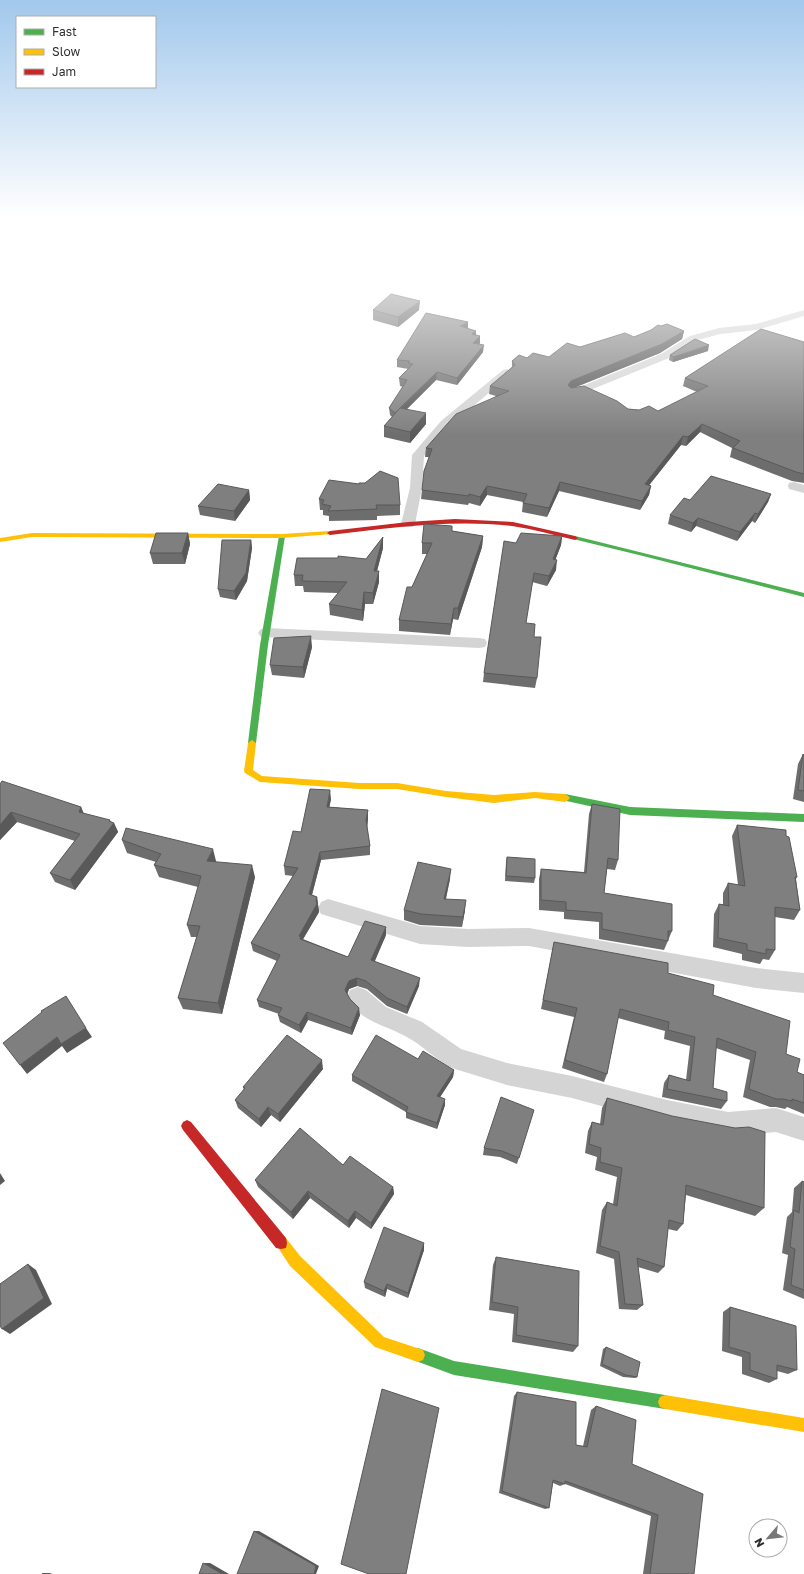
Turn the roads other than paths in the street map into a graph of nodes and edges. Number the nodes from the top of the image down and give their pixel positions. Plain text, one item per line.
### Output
1 (804, 313) edge
2 (758, 327) junction
3 (771, 333) edge
4 (507, 372) edge
5 (574, 393) edge
6 (408, 524) junction
7 (282, 536) junction
8 (0, 540) edge
9 (804, 595) edge
10 (266, 633) junction
11 (479, 643) dead end
12 (804, 818) edge
13 (328, 908) dead end
14 (804, 983) edge
15 (358, 998) dead end
16 (187, 1126) dead end
17 (804, 1129) edge
18 (804, 1425) edge

1 - 2 street
2 - 3 street
2 - 5 street
4 - 6 street
6 - 7 street
6 - 9 street
7 - 8 street
7 - 10 street
10 - 11 street
10 - 12 street
13 - 14 street
15 - 17 street
16 - 18 street

